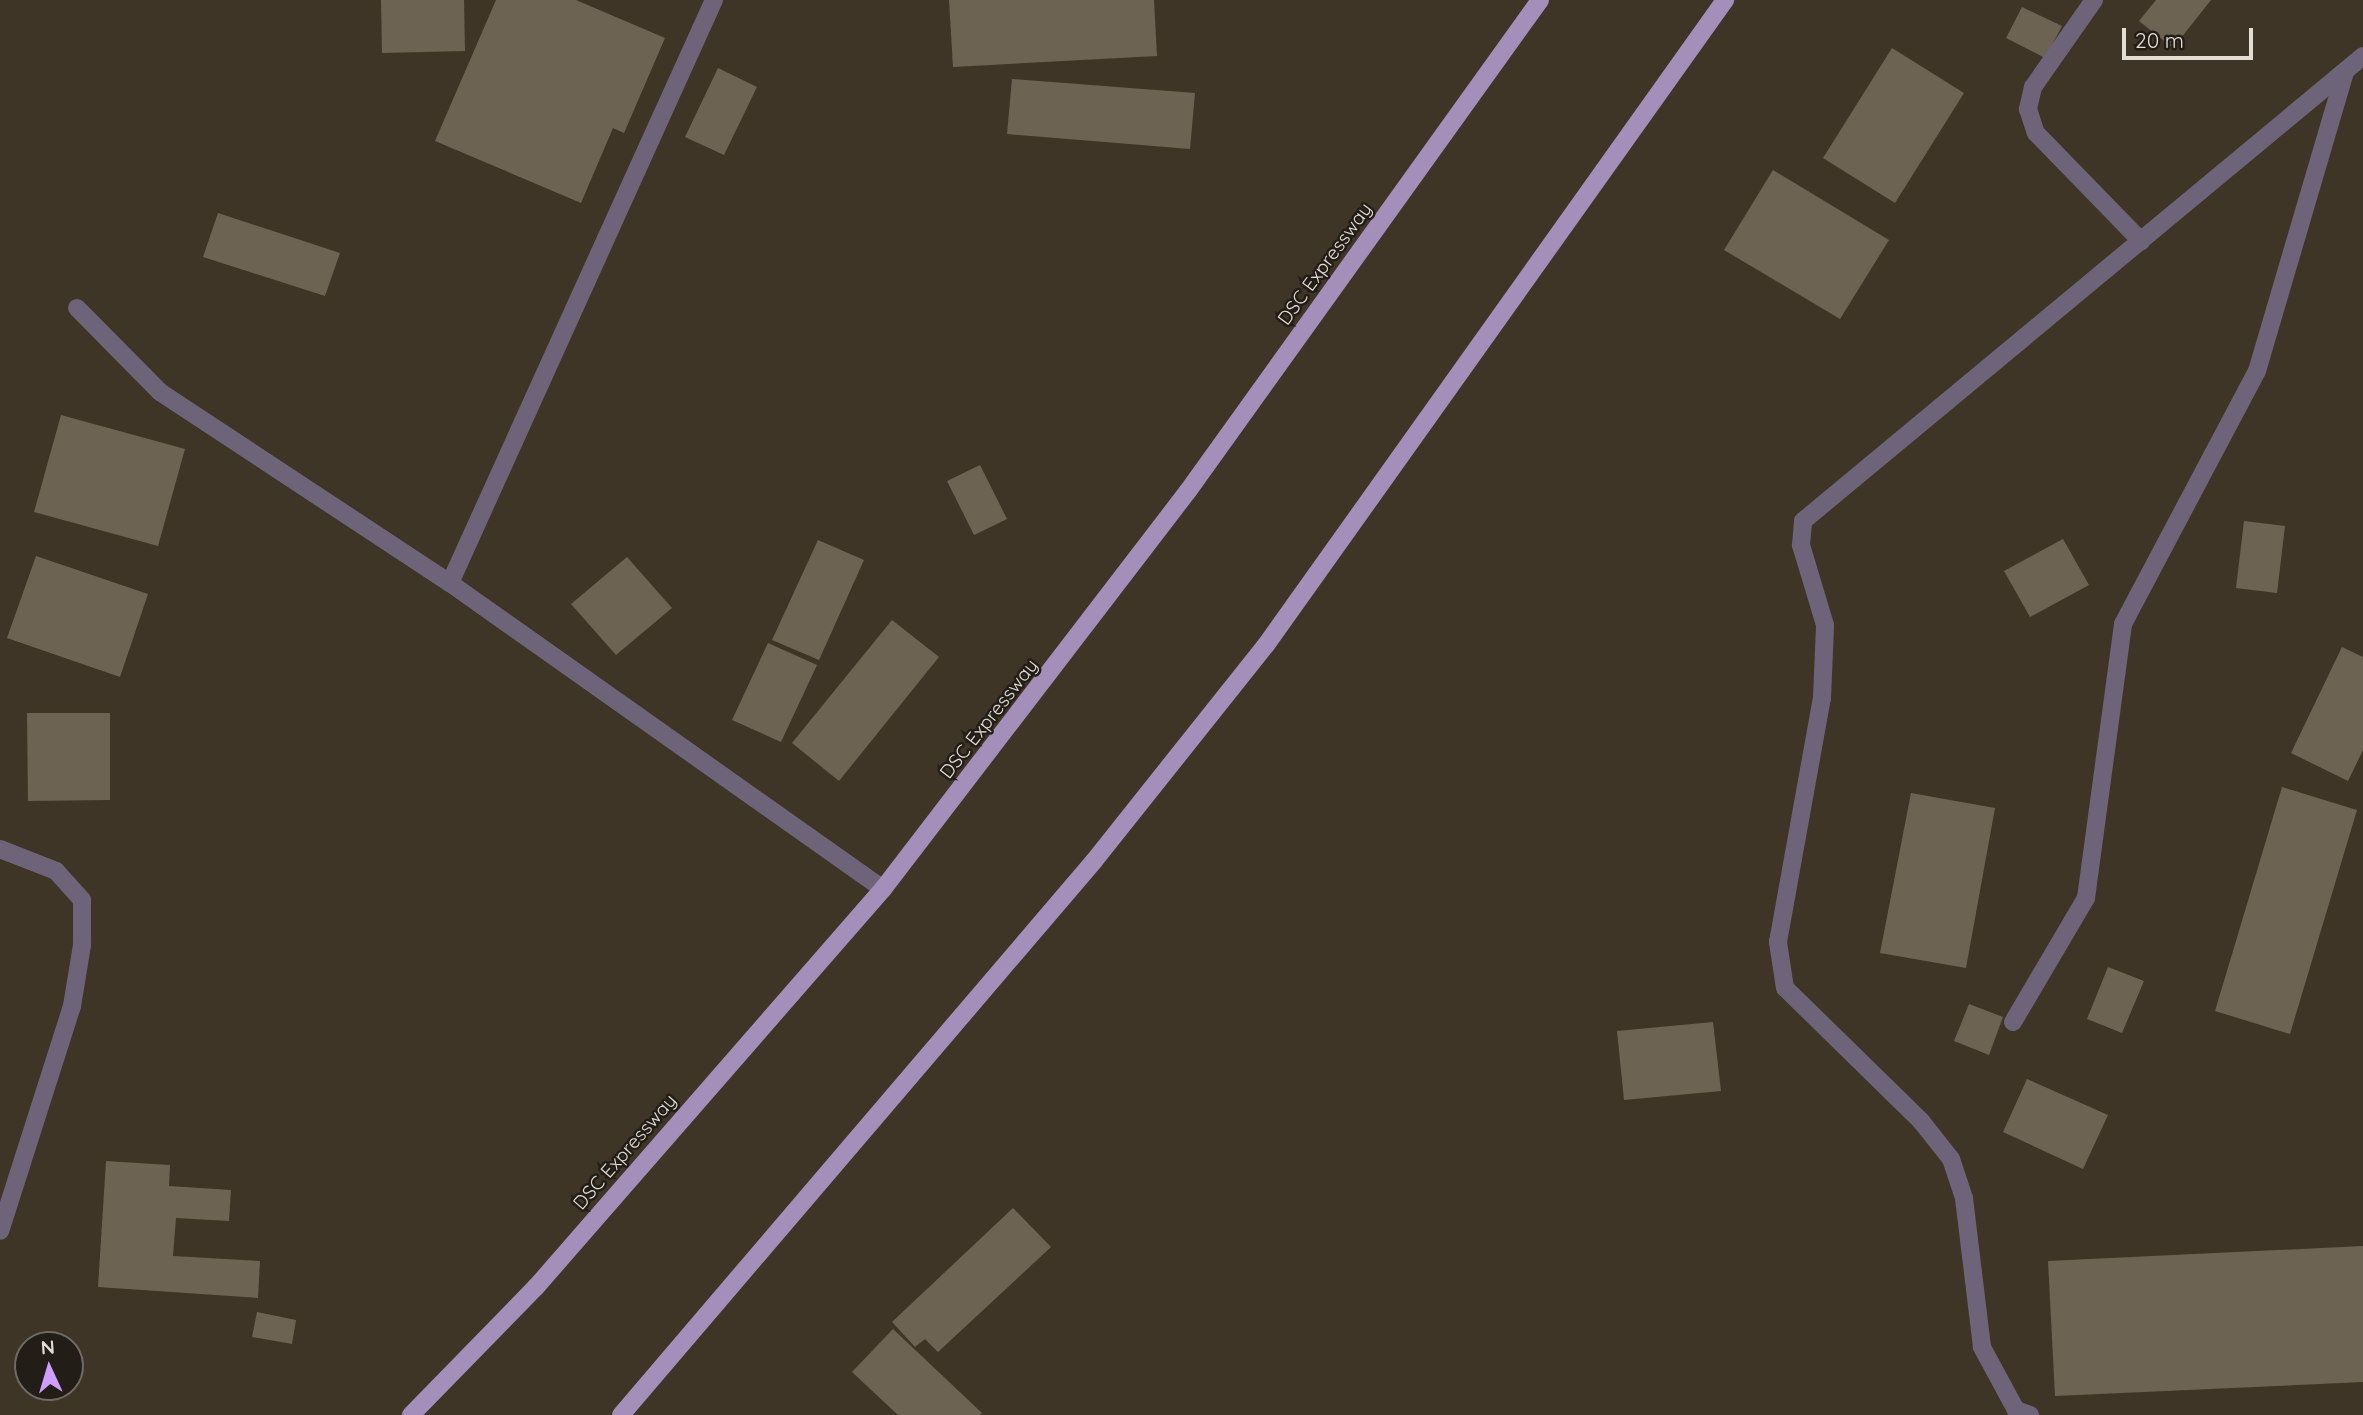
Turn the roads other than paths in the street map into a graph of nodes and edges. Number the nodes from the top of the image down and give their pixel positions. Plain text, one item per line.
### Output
1 (714, 0) edge
2 (1540, 0) edge
3 (1725, 0) edge
4 (2094, 0) edge
5 (2363, 56) edge
6 (2345, 72) junction
7 (2141, 241) junction
8 (76, 308) dead end
9 (450, 583) junction
10 (0, 849) edge
11 (883, 889) junction
12 (2012, 1022) dead end
13 (0, 1231) edge
14 (411, 1415) edge
15 (621, 1415) edge
16 (2030, 1415) edge

1 - 9 street
2 - 11 main road, DSC Expressway
3 - 15 main road
4 - 7 street
5 - 6 street
6 - 7 street
6 - 12 street
7 - 16 street
8 - 9 street
9 - 11 street
10 - 13 street
11 - 14 main road, DSC Expressway

